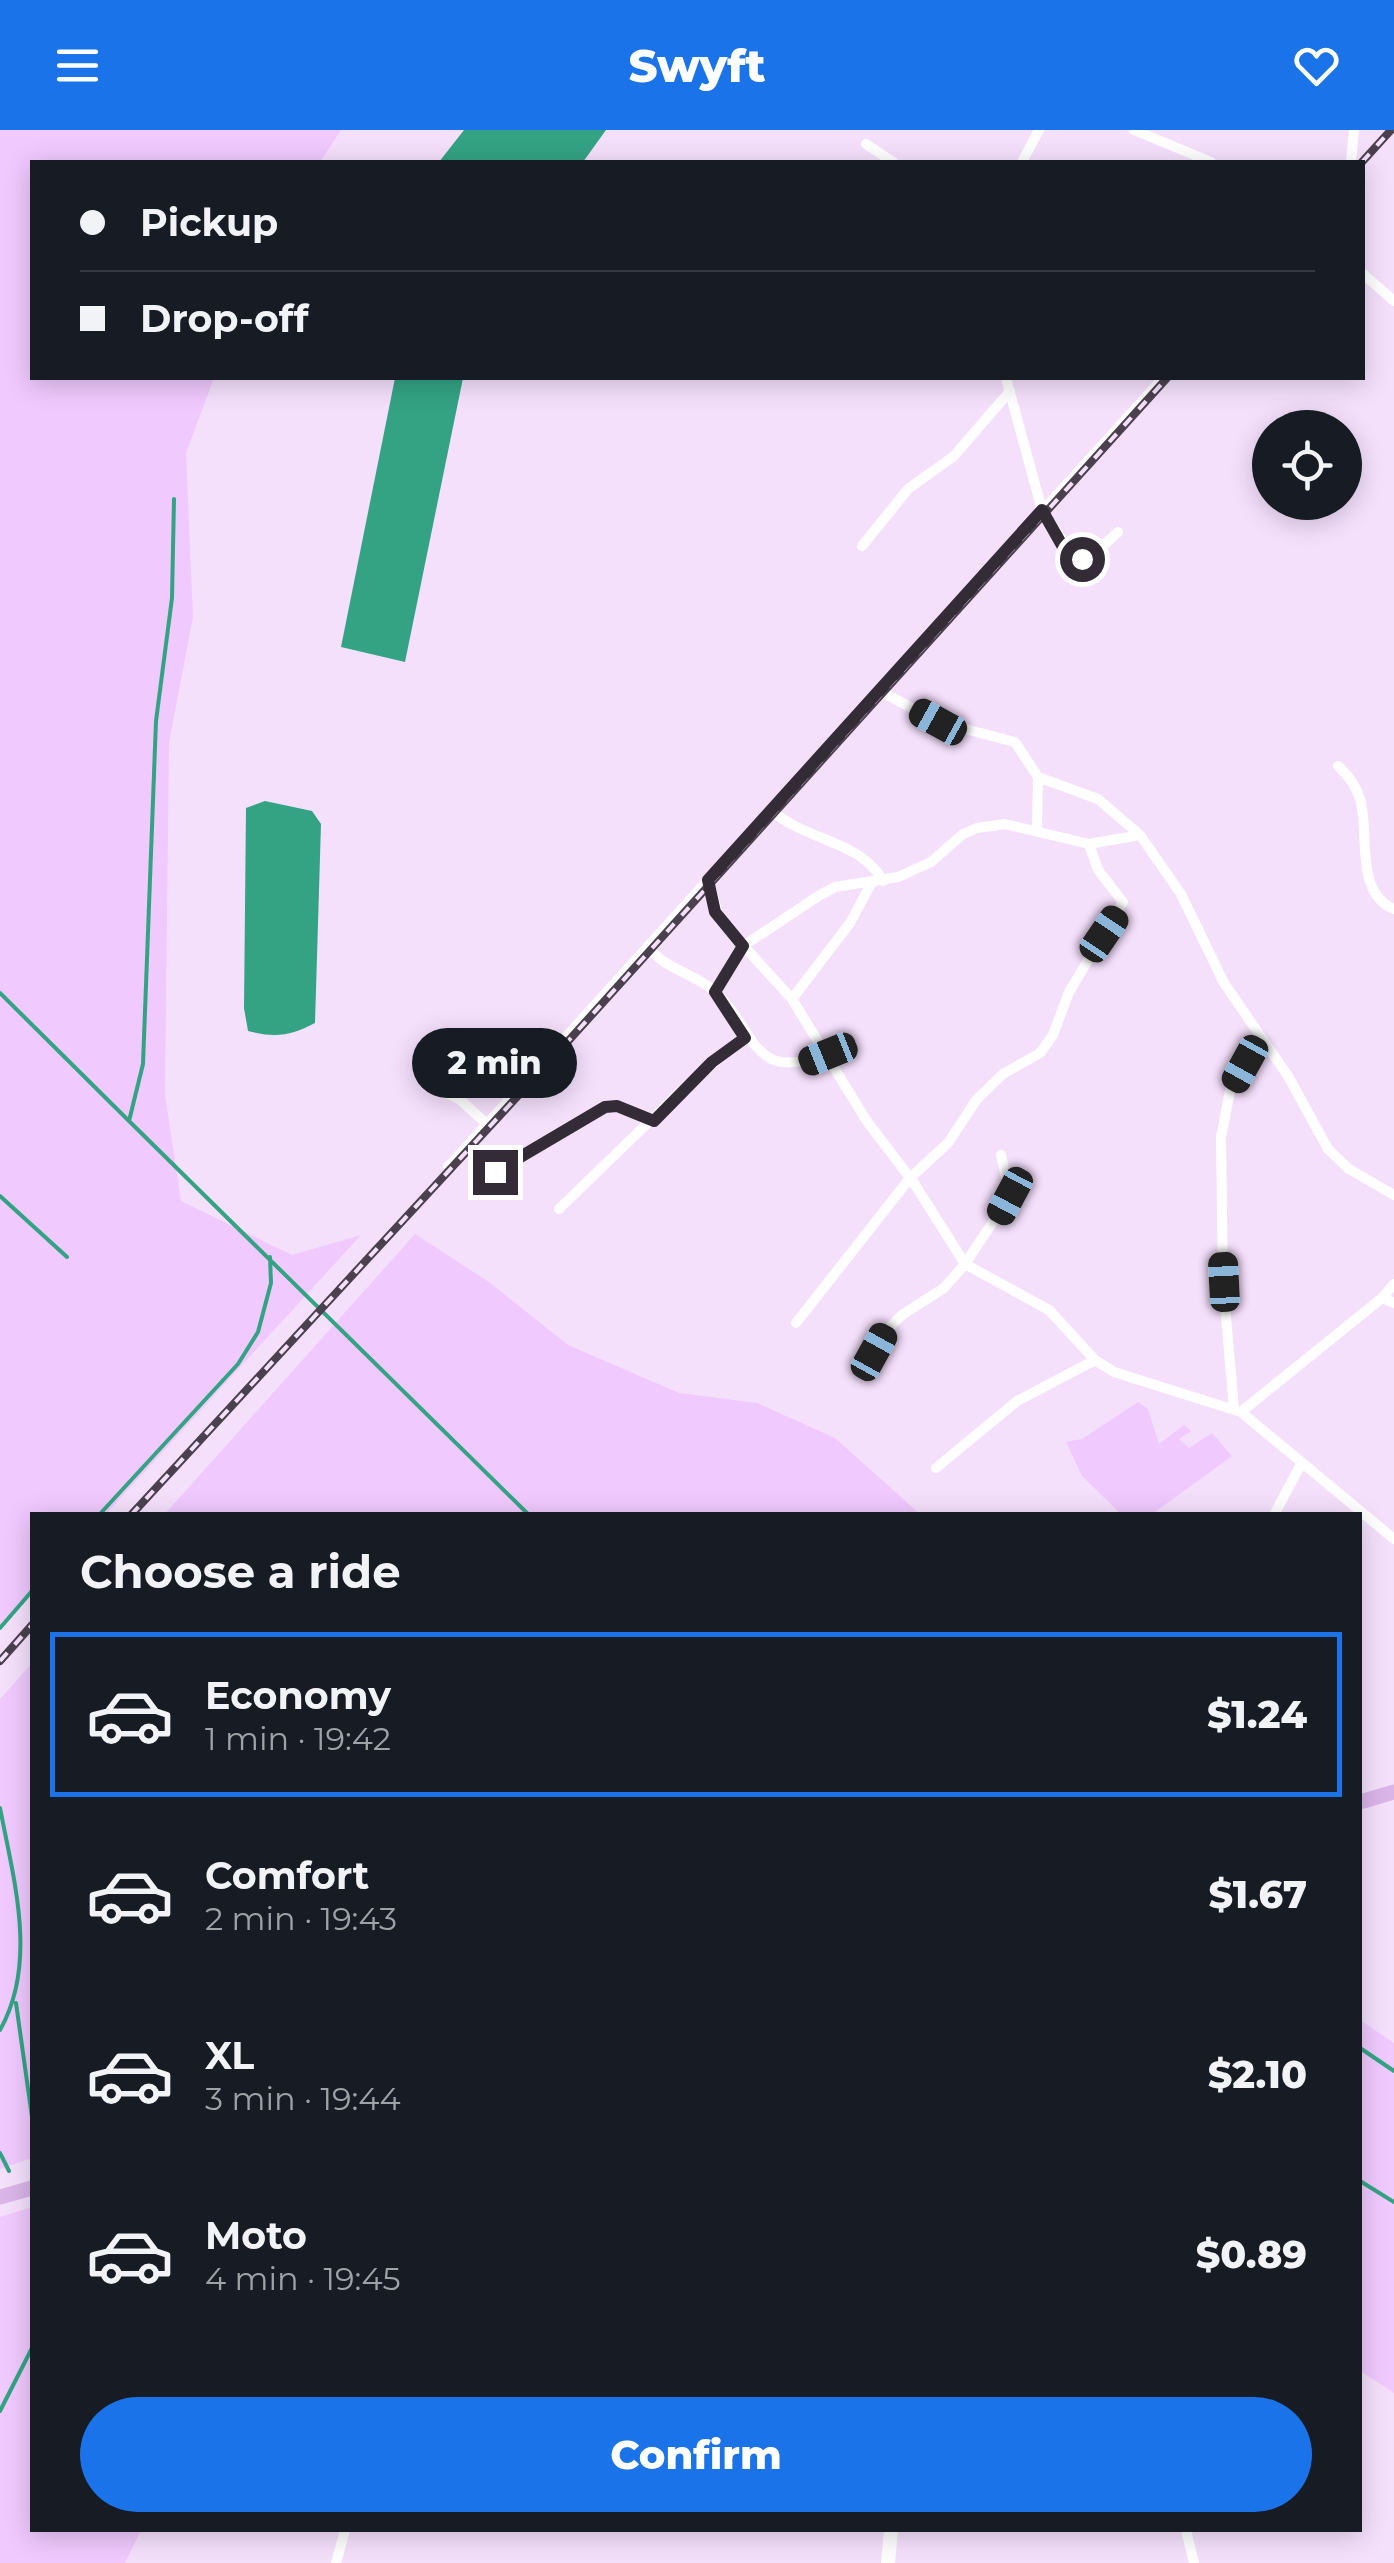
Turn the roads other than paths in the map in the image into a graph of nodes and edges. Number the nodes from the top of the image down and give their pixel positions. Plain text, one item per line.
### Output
1 (1039, 130) edge
2 (1134, 130) edge
3 (1354, 130) edge
4 (866, 144) dead end
5 (890, 160) edge
6 (1023, 160) edge
7 (1206, 160) edge
8 (1352, 160) edge
9 (1365, 276) edge
10 (1394, 300) edge
11 (1007, 380) edge
12 (1161, 380) edge
13 (1010, 391) junction
14 (1042, 510) junction
15 (1118, 532) dead end
16 (862, 546) dead end
17 (880, 691) junction
18 (1338, 766) dead end
19 (1038, 777) junction
20 (771, 810) junction
21 (1036, 829) junction
22 (1140, 835) junction
23 (1089, 844) junction
24 (708, 880) junction
25 (878, 882) junction
26 (1394, 909) edge
27 (648, 946) junction
28 (743, 946) junction
29 (715, 992) junction
30 (792, 999) junction
31 (1260, 1037) junction
32 (745, 1038) junction
33 (828, 1054) junction
34 (436, 1088) dead end
35 (654, 1121) junction
36 (487, 1124) junction
37 (1001, 1155) dead end
38 (448, 1167) dead end
39 (910, 1178) junction
40 (476, 1184) dead end
41 (1394, 1196) edge
42 (559, 1209) dead end
43 (964, 1264) junction
44 (1394, 1284) edge
45 (1382, 1298) junction
46 (1394, 1303) edge
47 (796, 1323) dead end
48 (1095, 1360) junction
49 (863, 1371) dead end
50 (1238, 1410) junction
51 (1301, 1464) junction
52 (936, 1468) dead end
53 (1276, 1512) edge
54 (1360, 1512) edge
55 (1362, 1514) edge
56 (1394, 1540) edge
57 (1394, 1792) edge
58 (1362, 1801) edge
59 (30, 2189) edge
60 (0, 2197) edge
61 (344, 2532) edge
62 (892, 2532) edge
63 (1186, 2532) edge
64 (336, 2563) edge
65 (888, 2563) edge
66 (1194, 2563) edge

1 - 6 street
2 - 7 street
3 - 8 street
4 - 5 street
9 - 10 street
11 - 13 street
12 - 14 street
13 - 14 street
13 - 16 street
14 - 15 street
14 - 17 street
17 - 19 street
17 - 20 street
18 - 26 street
19 - 21 street
19 - 22 street
20 - 24 street
20 - 25 street
21 - 23 street
21 - 25 street
22 - 23 street
22 - 31 street
23 - 39 street
24 - 27 street
24 - 28 street
25 - 28 street
25 - 30 street
27 - 29 street
27 - 36 street
28 - 29 street
28 - 30 street
29 - 32 street
30 - 33 street
31 - 41 street
31 - 50 street
32 - 33 street
32 - 35 street
33 - 39 street
34 - 36 street
35 - 40 street
35 - 42 street
36 - 38 street
37 - 43 street
39 - 43 street
39 - 47 street
43 - 48 street
43 - 49 street
44 - 45 street
45 - 46 street
45 - 50 street
48 - 50 street
48 - 52 street
50 - 51 street
51 - 53 street
51 - 54 street
55 - 56 street
57 - 58 main road
59 - 60 main road
61 - 64 street
62 - 65 street
63 - 66 street

